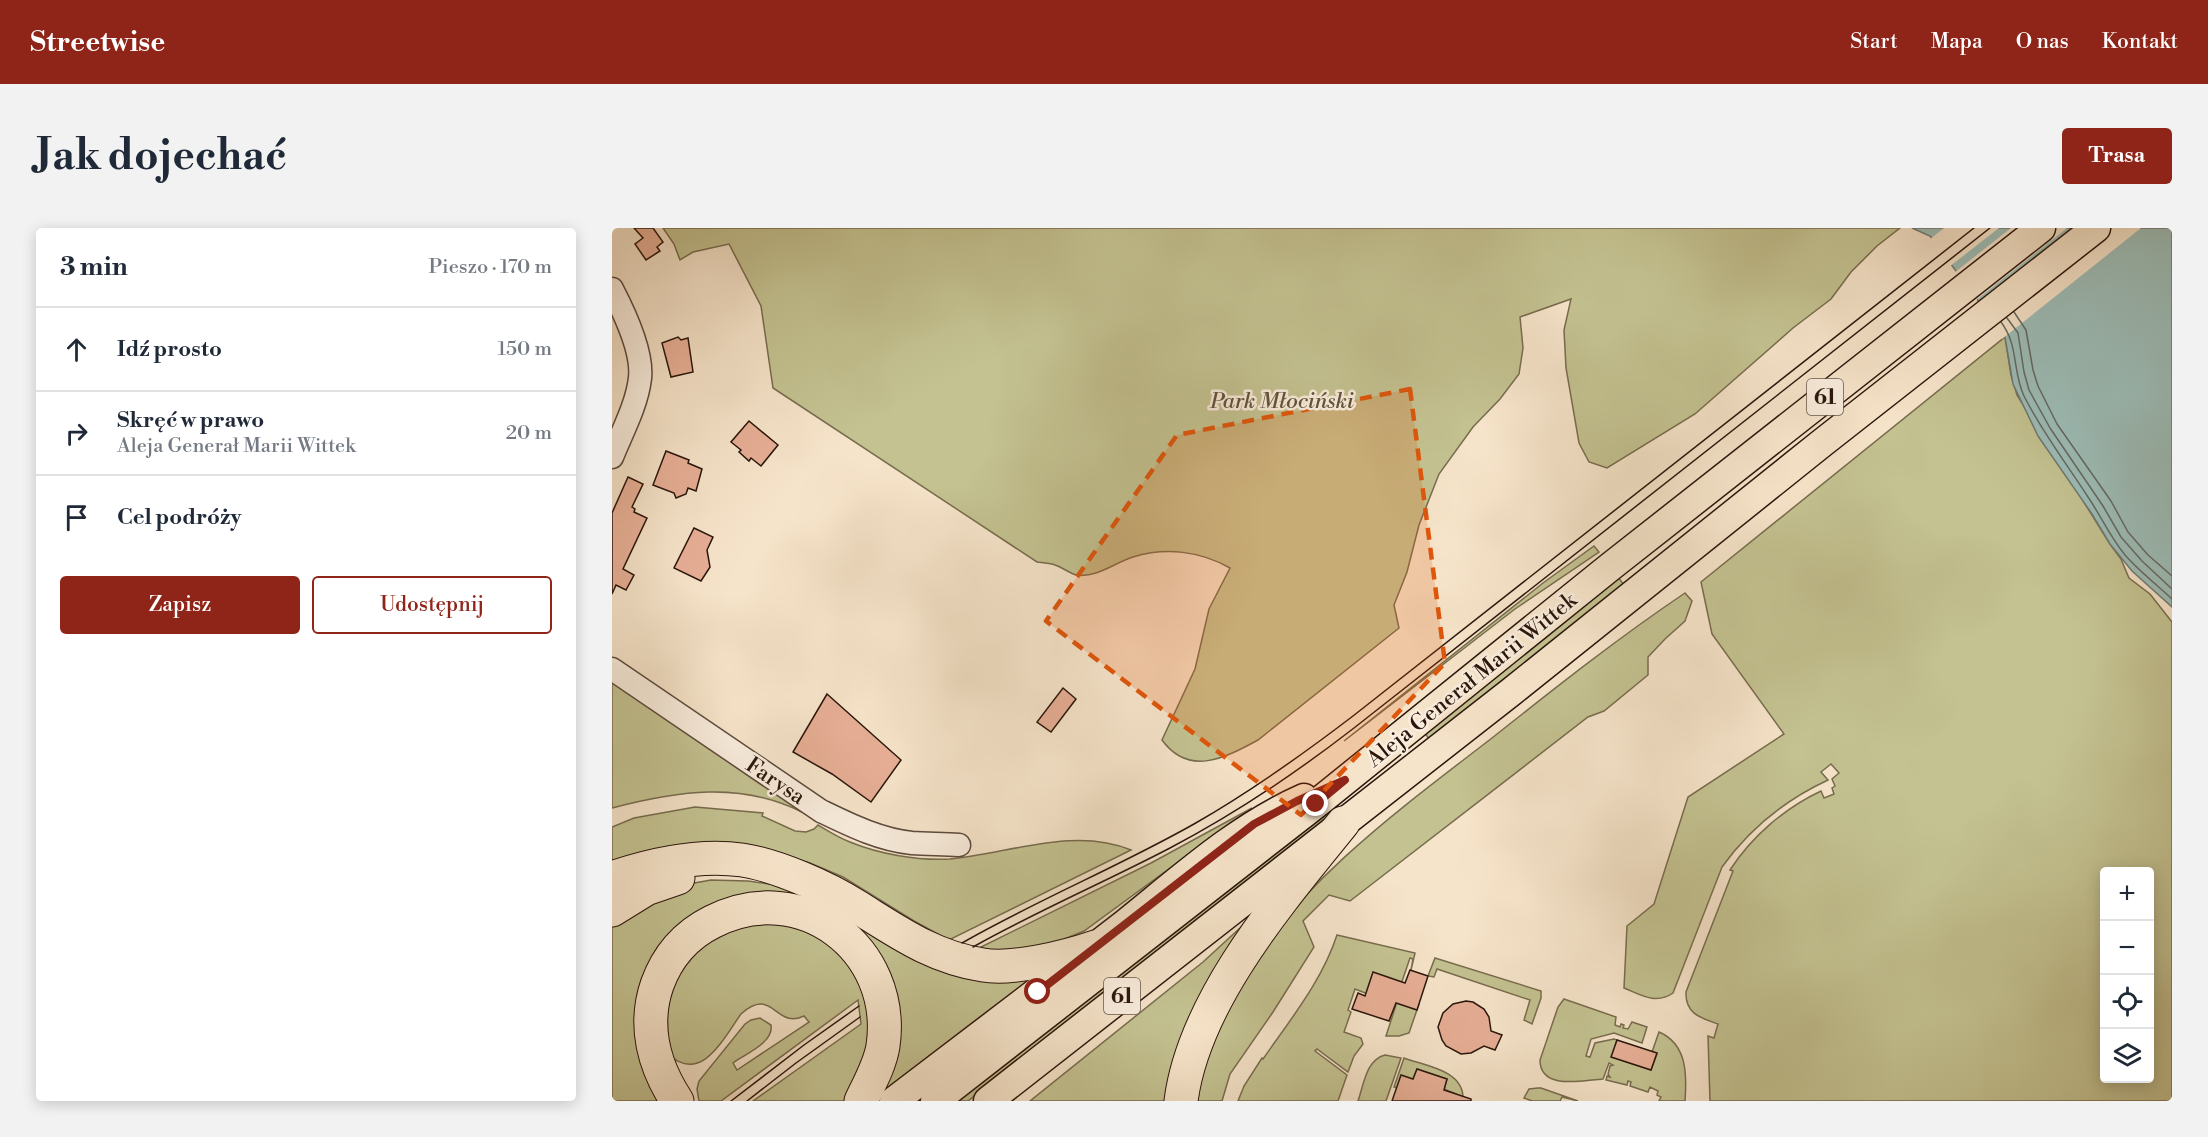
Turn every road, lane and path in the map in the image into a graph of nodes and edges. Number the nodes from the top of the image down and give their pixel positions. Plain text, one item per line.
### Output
1 (2041, 228) edge
2 (2096, 228) edge
3 (612, 289) edge
4 (612, 457) edge
5 (612, 669) edge
6 (1345, 780) junction
7 (1343, 823) junction
8 (959, 845) dead end
9 (780, 871) junction
10 (612, 878) edge
11 (612, 910) edge
12 (1095, 947) junction
13 (677, 1101) edge
14 (861, 1101) edge
15 (894, 1101) edge
16 (935, 1101) edge
17 (988, 1101) edge
18 (1181, 1101) edge

1 - 6 main road, Aleja Generał Marii Wittek / 61
2 - 7 main road, Aleja Generał Marii Wittek / 61
3 - 4 street
5 - 8 street, Farysa
6 - 12 main road, 61
6 - 16 main road, Aleja Generał Marii Wittek
7 - 17 main road, Aleja Generał Marii Wittek / 61
7 - 18 highway
9 - 10 highway
9 - 11 highway
9 - 12 highway
12 - 15 main road, 61
13 - 14 highway

